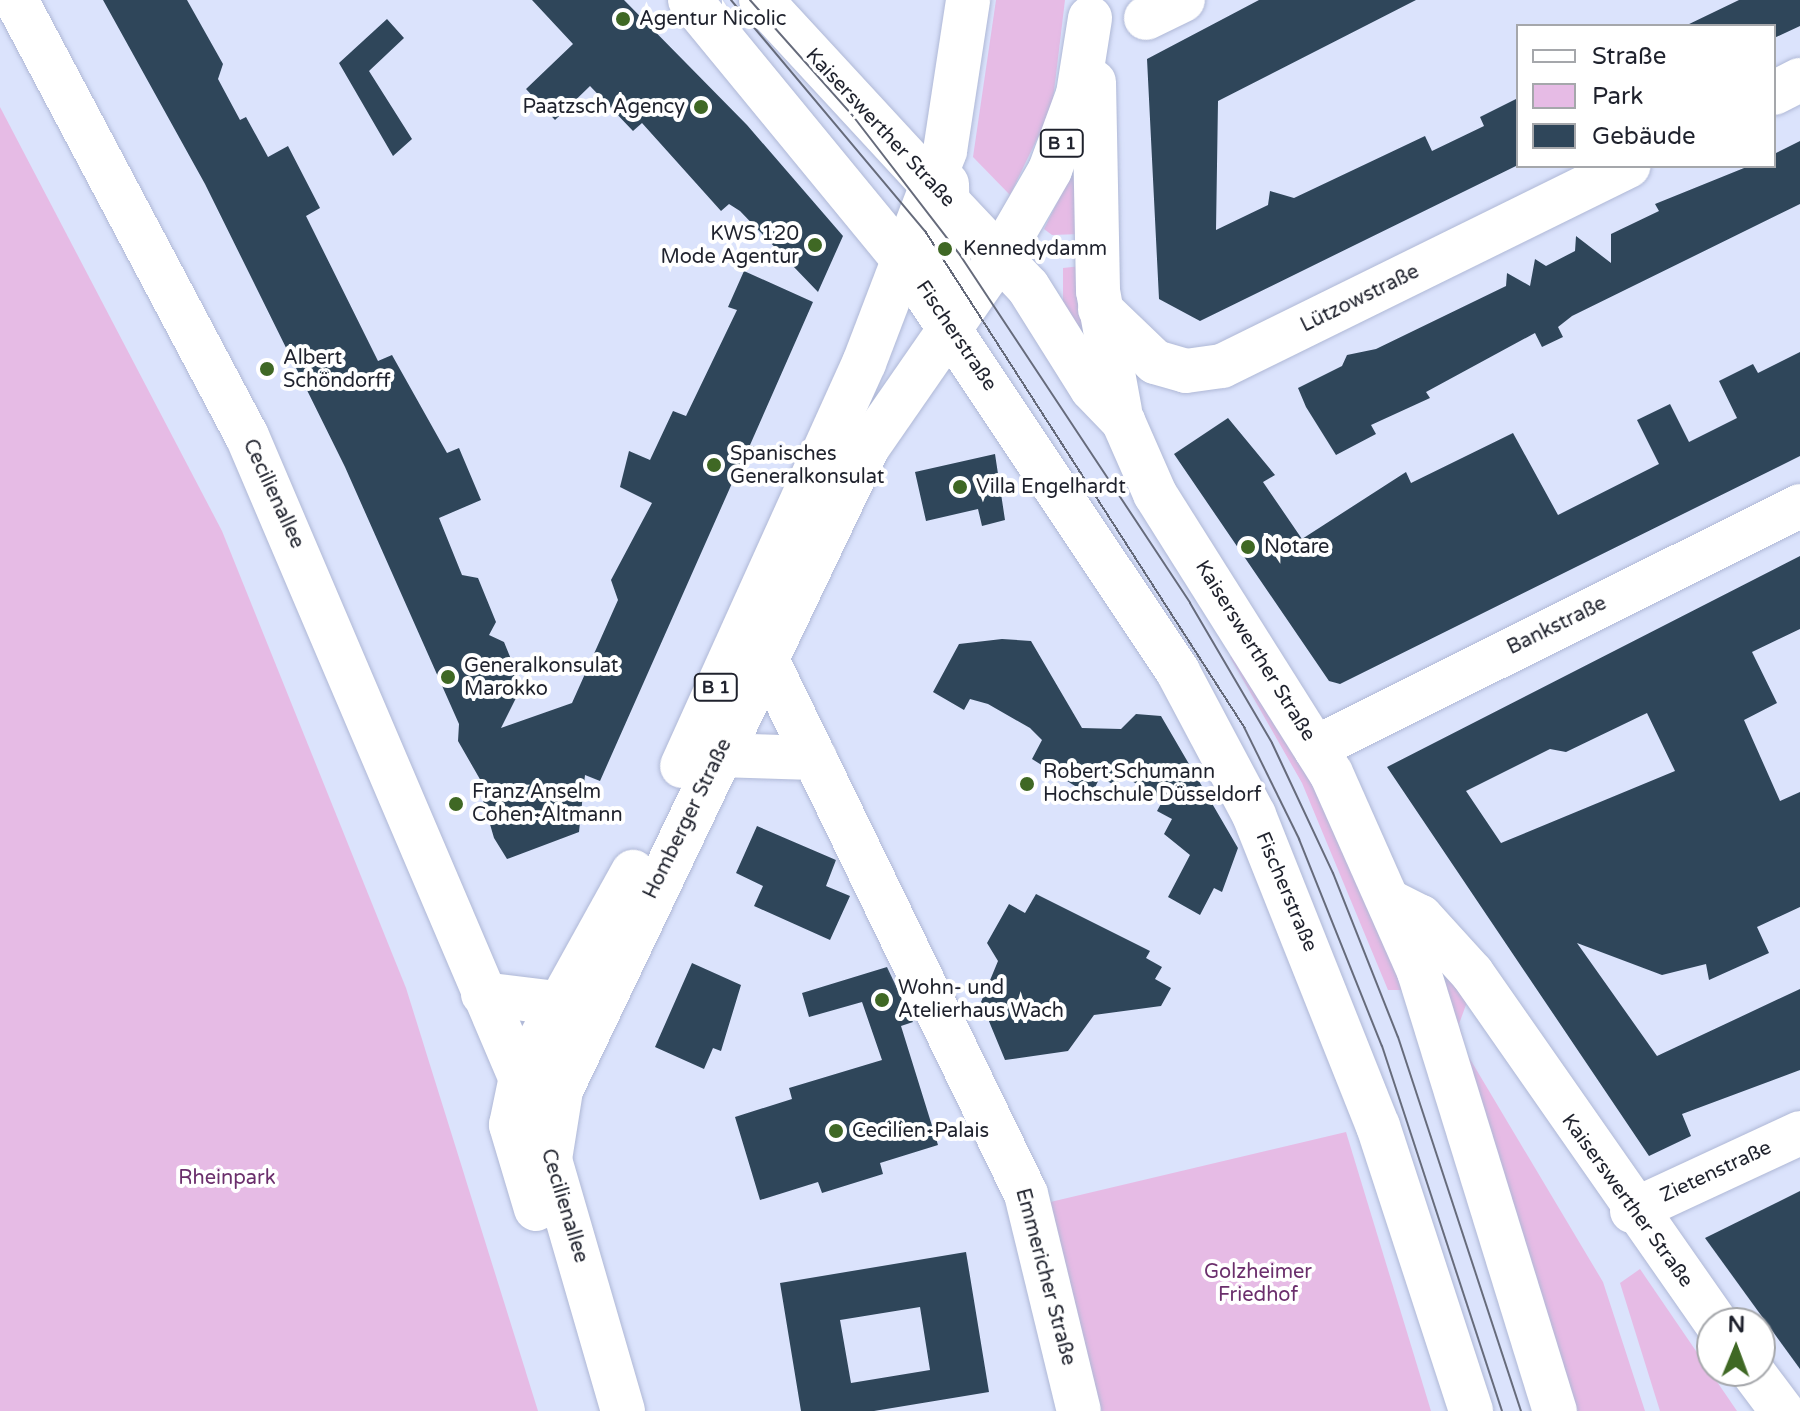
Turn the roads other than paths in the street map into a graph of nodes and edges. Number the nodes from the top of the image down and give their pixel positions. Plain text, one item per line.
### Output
1 (16, 0) edge
2 (690, 0) edge
3 (761, 0) edge
4 (968, 0) edge
5 (1090, 9) edge
6 (1800, 80) edge
7 (1776, 92) edge
8 (1624, 168) edge
9 (940, 178) junction
10 (1001, 255) junction
11 (902, 258) junction
12 (1100, 309) junction
13 (950, 325) junction
14 (1123, 421) junction
15 (1800, 506) edge
16 (768, 662) junction
17 (1315, 748) junction
18 (717, 755) junction
19 (815, 758) junction
20 (1391, 902) junction
21 (486, 1001) junction
22 (556, 1003) junction
23 (522, 1072) junction
24 (511, 1125) junction
25 (1800, 1133) edge
26 (550, 1159) junction
27 (1632, 1211) junction
28 (1704, 1307) edge
29 (1764, 1387) edge
30 (596, 1411) edge
31 (623, 1411) edge
32 (1079, 1411) edge
33 (1471, 1411) edge
34 (1555, 1411) edge
35 (1782, 1411) edge

1 - 21 main road, Cecilienallee
2 - 11 main road
3 - 9 main road, Kaiserswerther Straße
4 - 9 main road, B 1
5 - 10 main road, B 1
5 - 12 main road, B 1
6 - 7 main road
8 - 12 main road, Lützowstraße
9 - 10 main road, Kaiserswerther Straße
9 - 11 main road, B 1
9 - 13 main road
10 - 13 main road, B 1
10 - 14 main road, Kaiserswerther Straße
11 - 13 main road, Fischerstraße
11 - 22 main road, Homberger Straße / B 1
12 - 14 main road, B 1
13 - 16 main road, Homberger Straße / B 1
13 - 33 main road, Fischerstraße
14 - 17 main road, Kaiserswerther Straße
15 - 17 main road, Bankstraße
16 - 18 main road, Homberger Straße / B 1
16 - 19 main road, Emmericher Straße
17 - 20 main road, Kaiserswerther Straße
18 - 19 main road
18 - 26 main road, Homberger Straße / B 1
19 - 32 main road, Emmericher Straße
20 - 27 main road, Kaiserswerther Straße
20 - 34 main road
21 - 22 main road
21 - 23 main road, Cecilienallee
21 - 24 main road, Cecilienallee
22 - 23 main road, B 1
23 - 24 main road, B 1
23 - 26 main road, Cecilienallee
24 - 30 main road, Cecilienallee / B 1
25 - 27 main road, Zietenstraße
26 - 31 main road, Cecilienallee / B 1
27 - 28 main road, Kaiserswerther Straße
29 - 35 main road

